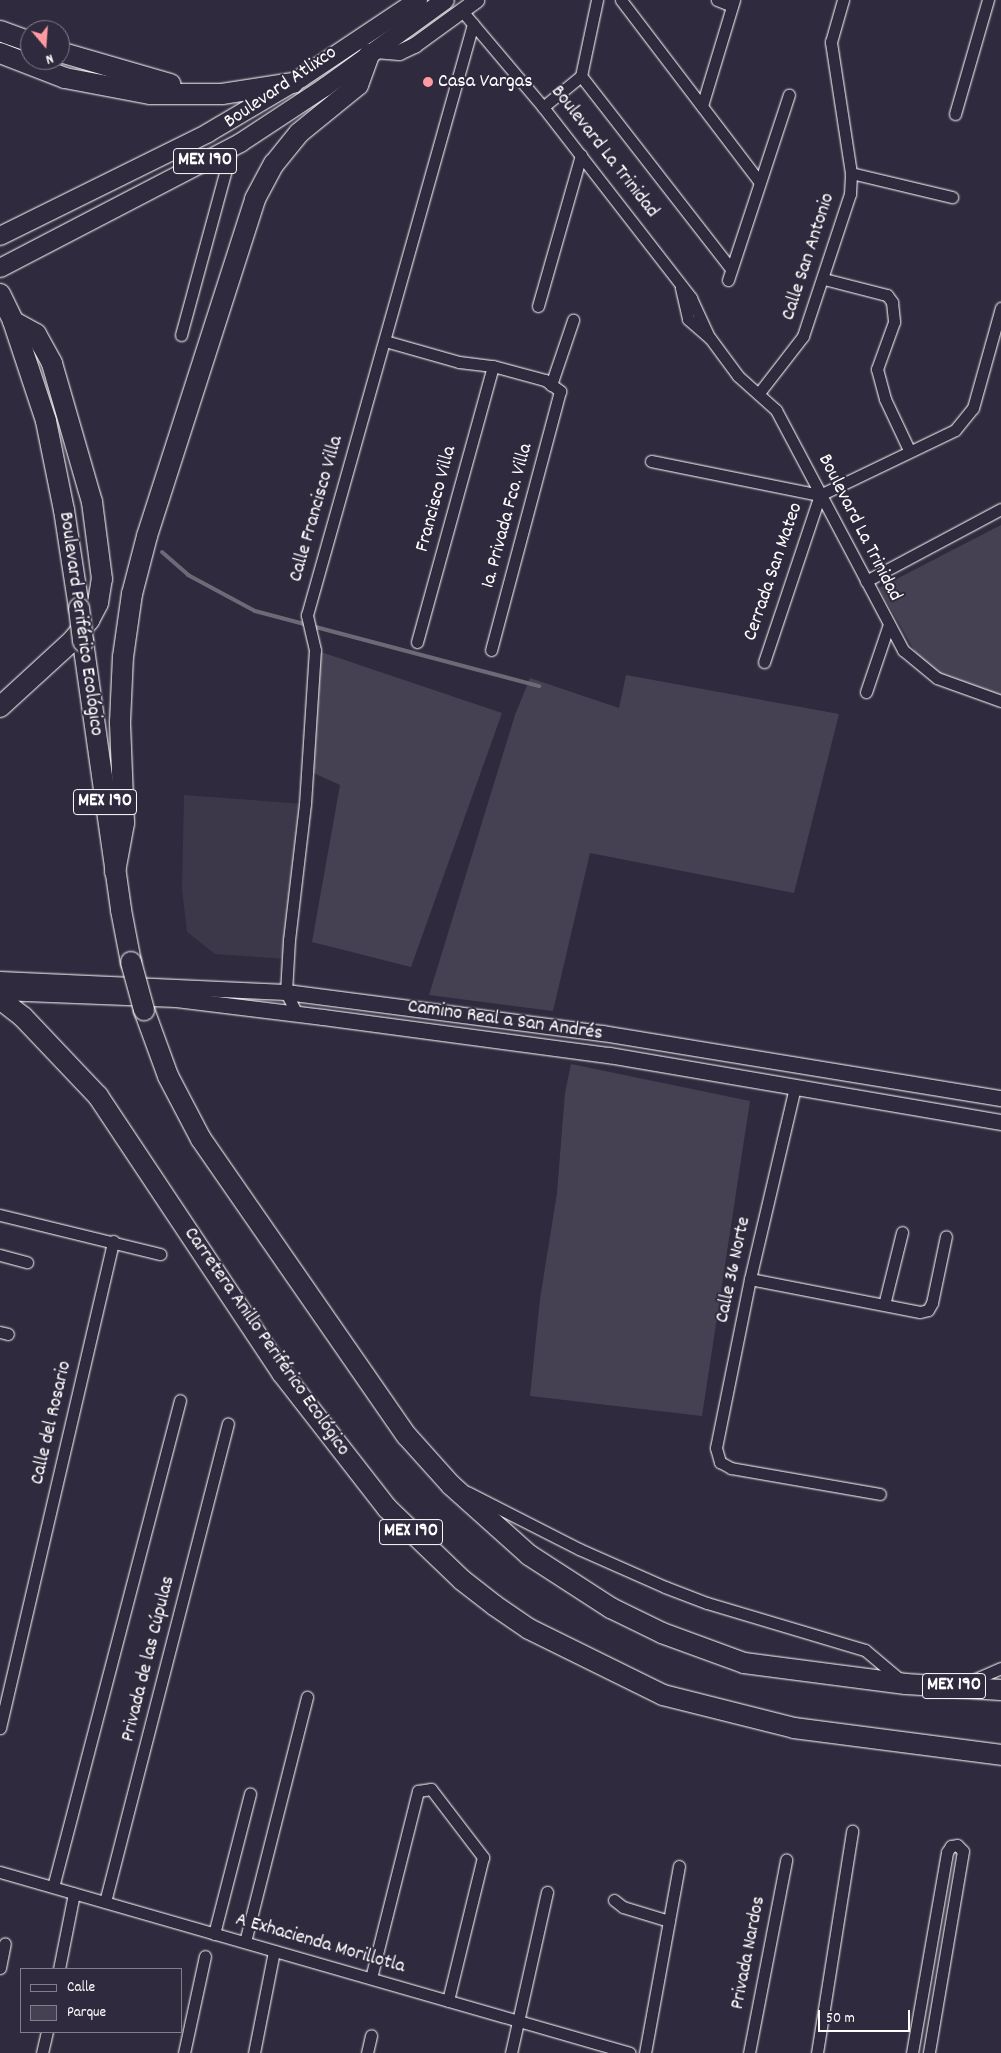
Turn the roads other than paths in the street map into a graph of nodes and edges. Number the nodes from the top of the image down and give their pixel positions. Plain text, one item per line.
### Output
1 (418, 0) edge
2 (445, 0) edge
3 (451, 0) edge
4 (476, 0) edge
5 (597, 0) edge
6 (621, 0) edge
7 (717, 0) edge
8 (843, 0) edge
9 (988, 0) edge
10 (733, 3) edge
11 (462, 11) junction
12 (474, 24) junction
13 (0, 31) edge
14 (20, 38) edge
15 (372, 52) junction
16 (0, 54) edge
17 (70, 55) edge
18 (580, 76) junction
19 (297, 80) junction
20 (788, 95) dead end
21 (702, 106) junction
22 (543, 107) junction
23 (955, 114) dead end
24 (232, 147) junction
25 (581, 155) junction
26 (850, 173) junction
27 (759, 181) junction
28 (952, 197) dead end
29 (0, 236) edge
30 (0, 268) edge
31 (731, 269) junction
32 (824, 279) junction
33 (728, 280) dead end
34 (0, 294) edge
35 (538, 306) dead end
36 (1001, 308) edge
37 (573, 320) dead end
38 (12, 321) junction
39 (181, 335) dead end
40 (386, 341) junction
41 (493, 366) junction
42 (555, 388) junction
43 (759, 393) junction
44 (910, 450) junction
45 (651, 461) dead end
46 (820, 495) junction
47 (1001, 509) edge
48 (866, 581) junction
49 (888, 627) junction
50 (416, 642) dead end
51 (492, 650) dead end
52 (764, 662) dead end
53 (866, 692) dead end
54 (1001, 701) edge
55 (2, 704) edge
56 (115, 872) junction
57 (0, 979) edge
58 (0, 992) edge
59 (286, 992) junction
60 (0, 999) edge
61 (297, 1014) junction
62 (481, 1017) junction
63 (482, 1038) junction
64 (795, 1086) junction
65 (971, 1094) junction
66 (1001, 1098) edge
67 (968, 1116) junction
68 (1001, 1122) edge
69 (0, 1215) edge
70 (902, 1232) dead end
71 (946, 1236) dead end
72 (113, 1241) junction
73 (160, 1254) dead end
74 (0, 1255) edge
75 (27, 1262) dead end
76 (750, 1279) junction
77 (884, 1305) junction
78 (180, 1400) dead end
79 (228, 1424) dead end
80 (451, 1484) junction
81 (880, 1494) dead end
82 (1001, 1668) edge
83 (906, 1684) junction
84 (959, 1686) junction
85 (1001, 1690) edge
86 (306, 1696) dead end
87 (0, 1728) edge
88 (1001, 1755) edge
89 (250, 1794) dead end
90 (852, 1831) dead end
91 (786, 1860) dead end
92 (679, 1866) dead end
93 (0, 1872) edge
94 (53, 1887) junction
95 (548, 1892) dead end
96 (74, 1894) junction
97 (614, 1900) dead end
98 (105, 1902) junction
99 (669, 1921) junction
100 (934, 1927) junction
101 (950, 1929) junction
102 (214, 1934) junction
103 (245, 1942) junction
104 (5, 1943) dead end
105 (274, 1951) junction
106 (205, 1956) dead end
107 (0, 1968) edge
108 (59, 1968) edge
109 (371, 1978) junction
110 (448, 2001) junction
111 (517, 2020) junction
112 (46, 2033) edge
113 (371, 2035) dead end
114 (42, 2053) edge
115 (184, 2053) edge
116 (254, 2053) edge
117 (367, 2053) edge
118 (510, 2053) edge
119 (630, 2053) edge
120 (645, 2053) edge
121 (749, 2053) edge
122 (817, 2053) edge
123 (912, 2053) edge
124 (929, 2053) edge

1 - 19 main road, Boulevard Atlixco / MEX 190
2 - 15 main road, Boulevard Atlixco / MEX 190
3 - 11 main road, Boulevard La Trinidad
4 - 11 main road
5 - 18 street
6 - 21 street
7 - 10 street
8 - 26 street, Calle San Antonio
9 - 23 street
10 - 21 street
11 - 12 street, Boulevard La Trinidad
11 - 15 main road
12 - 22 street, Boulevard La Trinidad
12 - 40 street, Calle Francisco Villa
13 - 14 highway
15 - 24 main road, Boulevard Atlixco / MEX 190
15 - 56 highway
16 - 19 highway
17 - 19 highway
18 - 22 street
18 - 31 street
19 - 29 main road, Boulevard Atlixco / MEX 190
20 - 27 street
21 - 27 street
22 - 25 street, Boulevard La Trinidad
24 - 30 main road, Boulevard Atlixco / MEX 190
24 - 39 street
25 - 35 street
25 - 43 street, Boulevard La Trinidad
26 - 28 street
26 - 32 street, Calle San Antonio
27 - 31 street
31 - 33 street
32 - 43 street, Calle San Antonio
32 - 44 street
34 - 38 highway, Boulevard Periférico Ecológico
36 - 44 street
37 - 42 street, 1a. Privada Fco. Villa
38 - 55 highway
38 - 56 highway, Boulevard Periférico Ecológico / MEX 190, bridge
40 - 41 street
40 - 59 street, Calle Francisco Villa
41 - 42 street
41 - 50 street, Francisco Villa
42 - 51 street, 1a. Privada Fco. Villa
43 - 46 street, Boulevard La Trinidad
44 - 46 street
45 - 46 street
46 - 48 street, Boulevard La Trinidad
46 - 52 street, Cerrada San Mateo
47 - 48 street
48 - 49 street, Boulevard La Trinidad
49 - 53 street
49 - 54 street, Boulevard La Trinidad
56 - 80 highway, Boulevard Periférico Ecológico / MEX 190, bridge
57 - 59 main road, Camino Real a San Andrés
58 - 61 main road, Camino Real a San Andrés
59 - 61 street, Calle Francisco Villa
59 - 62 main road, Camino Real a San Andrés
60 - 88 highway, Carretera Anillo Periférico Ecológico / MEX 190
61 - 63 main road, Camino Real a San Andrés
62 - 63 main road
62 - 65 main road, Camino Real a San Andrés
63 - 64 main road, Camino Real a San Andrés
64 - 67 main road, Camino Real a San Andrés
64 - 76 street, Calle 36 Norte
65 - 66 main road, Camino Real a San Andrés
65 - 67 main road
67 - 68 main road, Camino Real a San Andrés
69 - 72 street
70 - 77 street
71 - 77 street
72 - 73 street
72 - 87 street, Calle del Rosario
74 - 75 street
76 - 77 street
76 - 81 street, Calle 36 Norte
78 - 94 street
79 - 98 street, Privada de las Cúpulas
80 - 83 street
80 - 83 highway, MEX 190
82 - 84 street
83 - 84 highway, MEX 190
84 - 85 highway, MEX 190
86 - 103 street
89 - 102 street
90 - 122 street
91 - 121 street, Privada Nardos
92 - 99 street
93 - 94 street, A Exhacienda Morillotla
94 - 96 street, A Exhacienda Morillotla
95 - 111 street
96 - 98 street, A Exhacienda Morillotla
96 - 108 street
97 - 99 street
98 - 102 street, A Exhacienda Morillotla
99 - 120 street
100 - 101 street
100 - 101 street
100 - 123 street
101 - 124 street
102 - 103 street, A Exhacienda Morillotla
103 - 105 street, A Exhacienda Morillotla
104 - 107 street
105 - 109 street, A Exhacienda Morillotla
105 - 116 street
106 - 115 street
109 - 110 street, A Exhacienda Morillotla
109 - 110 street
110 - 111 street, A Exhacienda Morillotla
111 - 118 street
111 - 119 street, A Exhacienda Morillotla
112 - 114 street
113 - 117 street

